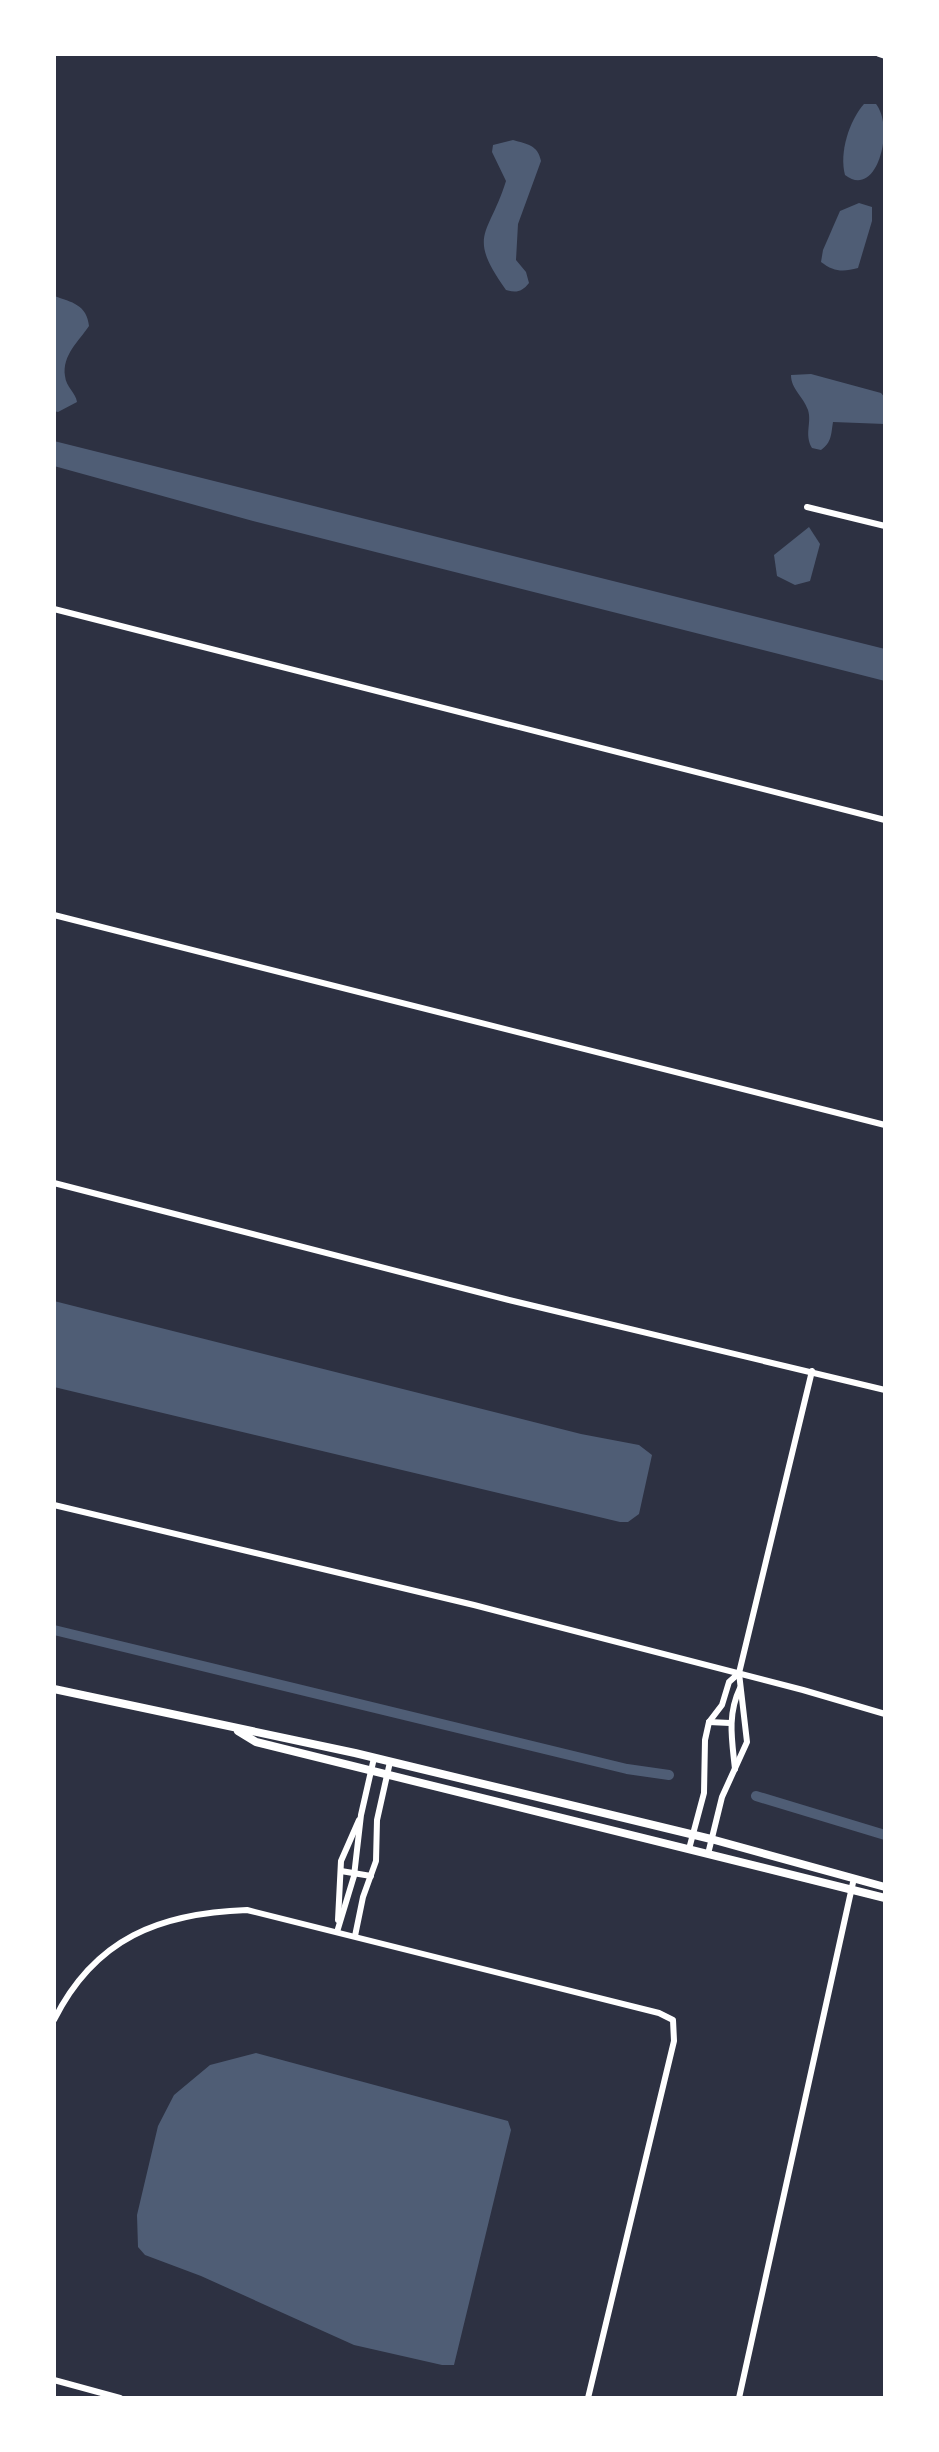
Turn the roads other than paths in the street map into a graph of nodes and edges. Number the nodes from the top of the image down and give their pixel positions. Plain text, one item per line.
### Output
1 (879, 54) edge
2 (885, 56) edge
3 (807, 508) dead end
4 (885, 526) edge
5 (54, 609) edge
6 (885, 820) edge
7 (54, 915) edge
8 (885, 1125) edge
9 (54, 1183) edge
10 (812, 1371) junction
11 (885, 1390) edge
12 (54, 1505) edge
13 (739, 1673) junction
14 (740, 1687) junction
15 (54, 1689) edge
16 (885, 1714) edge
17 (709, 1723) junction
18 (730, 1723) junction
19 (238, 1731) junction
20 (374, 1758) junction
21 (390, 1762) junction
22 (371, 1769) junction
23 (735, 1771) junction
24 (387, 1773) junction
25 (361, 1815) junction
26 (692, 1835) junction
27 (711, 1839) junction
28 (689, 1849) junction
29 (708, 1854) junction
30 (341, 1871) junction
31 (355, 1872) junction
32 (371, 1876) junction
33 (855, 1878) junction
34 (885, 1887) edge
35 (851, 1889) junction
36 (885, 1898) edge
37 (337, 1932) junction
38 (355, 1936) junction
39 (54, 2020) edge
40 (54, 2380) edge
41 (120, 2398) edge
42 (588, 2398) edge
43 (739, 2398) edge

1 - 2 street
3 - 4 street
5 - 6 street
7 - 8 street
9 - 10 street
10 - 11 street
10 - 13 street
12 - 13 street
13 - 14 street
13 - 16 street
13 - 17 street
14 - 18 street
14 - 23 street
15 - 19 street
17 - 18 street
17 - 26 street
18 - 23 street
19 - 20 street
19 - 22 street
20 - 21 street
20 - 22 street
21 - 24 street
21 - 26 street
22 - 24 street
22 - 25 street
23 - 27 street
24 - 28 street
24 - 32 street
25 - 30 street
25 - 31 street
26 - 27 street
26 - 28 street
27 - 29 street
27 - 33 street
28 - 29 street
29 - 35 street
30 - 31 street
30 - 37 street
31 - 32 street
31 - 37 street
32 - 38 street
33 - 34 street
33 - 35 street
35 - 36 street
35 - 43 street
37 - 38 street
37 - 39 street
38 - 42 street
40 - 41 street

